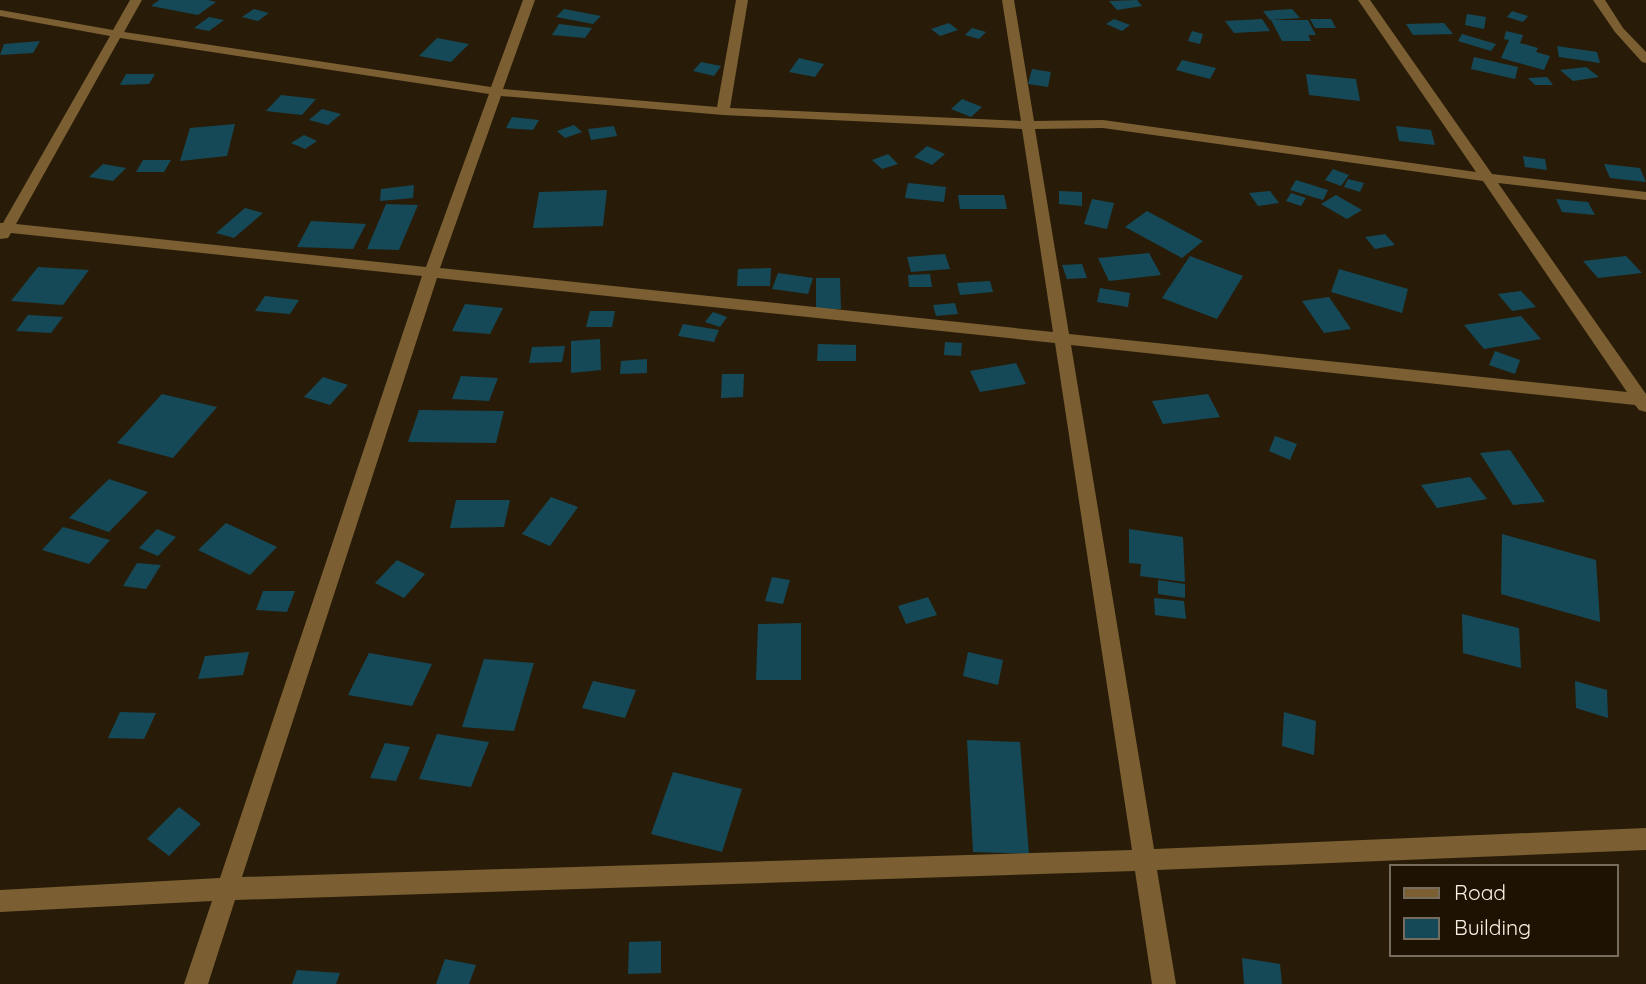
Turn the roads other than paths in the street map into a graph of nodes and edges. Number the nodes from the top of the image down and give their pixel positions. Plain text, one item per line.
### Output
1 (136, 0) edge
2 (529, 0) edge
3 (742, 0) edge
4 (1008, 0) edge
5 (1364, 0) edge
6 (1599, 0) edge
7 (0, 13) edge
8 (117, 34) junction
9 (1646, 59) edge
10 (498, 92) junction
11 (723, 111) junction
12 (1029, 125) junction
13 (1487, 178) junction
14 (1646, 196) edge
15 (3, 231) edge
16 (431, 272) junction
17 (1062, 338) junction
18 (1644, 402) edge
19 (1646, 839) edge
20 (1144, 860) junction
21 (228, 888) junction
22 (0, 901) edge
23 (196, 984) edge
24 (1164, 984) edge

1 - 8 street
2 - 10 street
3 - 11 street
4 - 12 street
5 - 13 street
6 - 9 street
7 - 8 street
8 - 10 street
8 - 15 street
10 - 11 street
10 - 16 street
11 - 12 street
12 - 13 street
12 - 17 street
13 - 14 street
13 - 18 street
15 - 16 street
16 - 17 street
16 - 21 street
17 - 18 street
17 - 20 street
19 - 20 street
20 - 21 street
20 - 24 street
21 - 22 street
21 - 23 street

